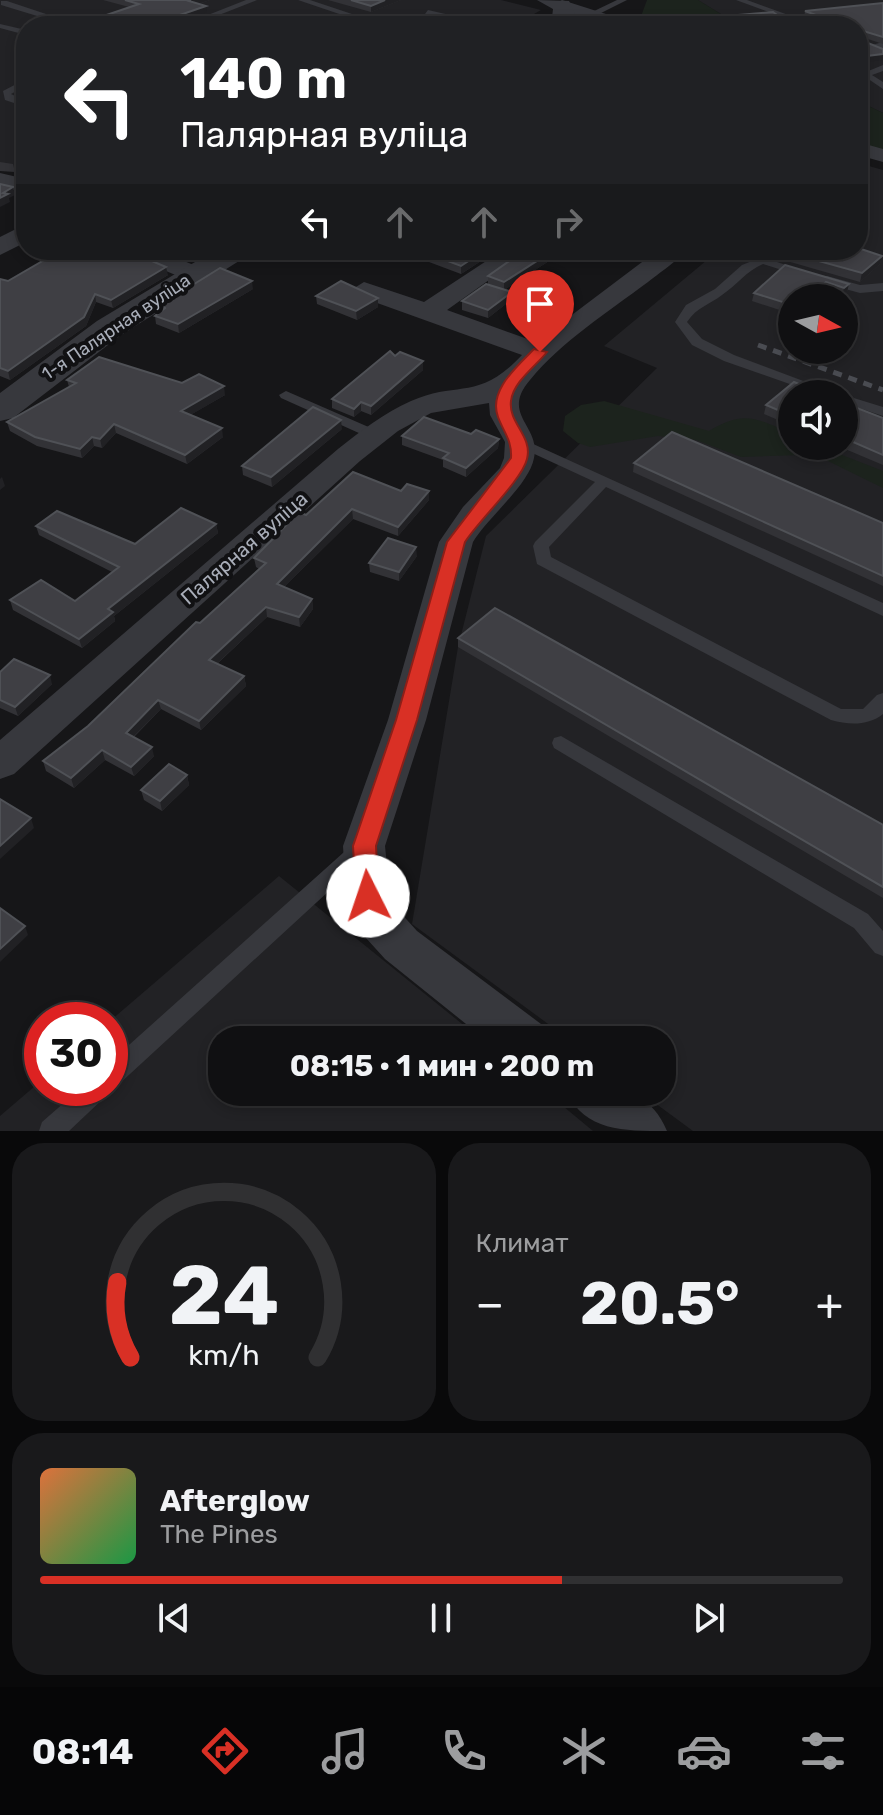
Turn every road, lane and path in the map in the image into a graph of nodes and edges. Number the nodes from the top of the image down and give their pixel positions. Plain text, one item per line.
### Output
1 (253, 0) edge
2 (302, 0) edge
3 (623, 0) edge
4 (746, 1) edge
5 (5, 2) edge
6 (553, 6) edge
7 (428, 12) dead end
8 (594, 13) junction
9 (48, 16) edge
10 (214, 16) edge
11 (354, 16) edge
12 (445, 16) edge
13 (601, 16) edge
14 (787, 16) edge
15 (16, 87) edge
16 (16, 100) edge
17 (161, 260) edge
18 (218, 260) edge
19 (504, 260) edge
20 (660, 260) edge
21 (194, 274) junction
22 (883, 287) edge
23 (364, 290) edge
24 (426, 313) junction
25 (527, 365) junction
26 (791, 380) edge
27 (286, 395) dead end
28 (858, 404) edge
29 (0, 410) edge
30 (883, 412) edge
31 (375, 435) junction
32 (520, 442) junction
33 (603, 482) junction
34 (883, 610) edge
35 (883, 700) edge
36 (561, 743) dead end
37 (0, 763) edge
38 (364, 846) junction
39 (883, 946) edge
40 (506, 1026) edge
41 (128, 1061) edge
42 (78, 1106) edge
43 (609, 1106) edge
44 (51, 1131) edge
45 (641, 1131) edge

1 - 10 lane
2 - 11 lane
3 - 8 lane
4 - 14 lane
5 - 9 lane
6 - 8 street
7 - 12 lane
8 - 13 street
15 - 16 lane
17 - 21 street
18 - 21 street, 1-я Палярная вуліца
19 - 24 street
20 - 25 street, Палярная вуліца
21 - 29 street, 1-я Палярная вуліца
22 - 26 lane
23 - 24 street
24 - 25 street
25 - 31 street, Палярная вуліца
25 - 32 street
27 - 31 lane
28 - 30 lane
31 - 37 street, Палярная вуліца
32 - 33 lane
32 - 38 street
33 - 34 lane
33 - 35 lane
36 - 39 lane
38 - 40 street
38 - 41 lane
42 - 44 lane
43 - 45 street

